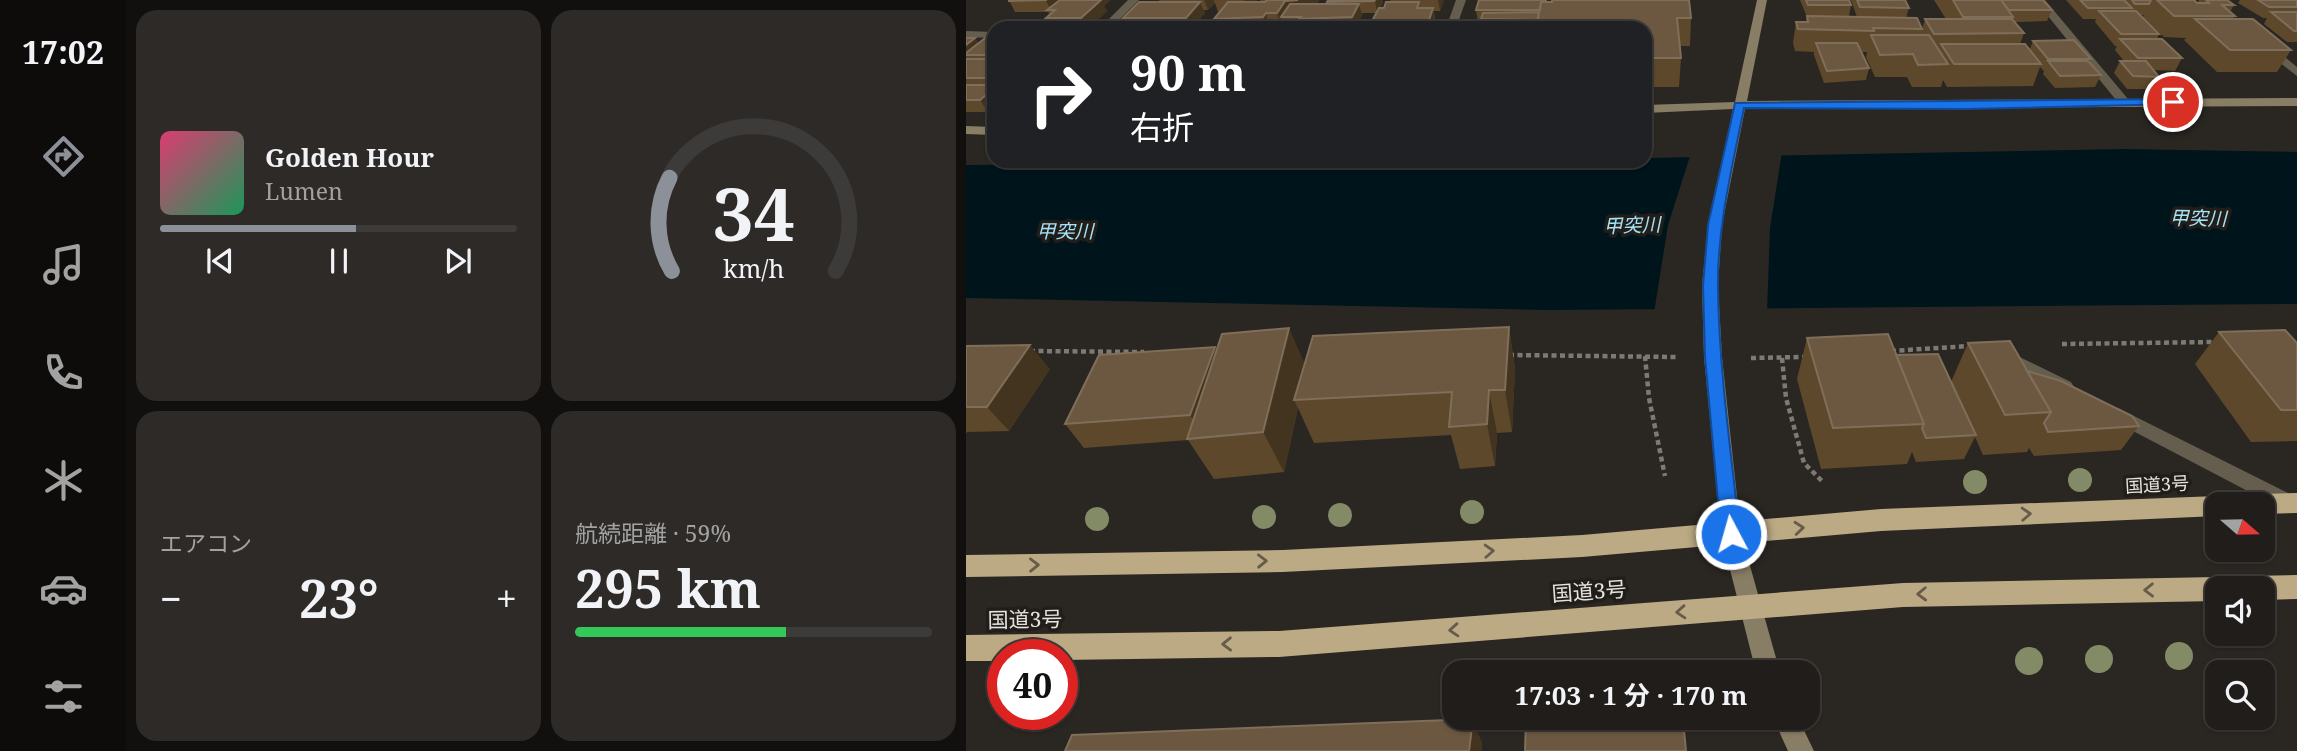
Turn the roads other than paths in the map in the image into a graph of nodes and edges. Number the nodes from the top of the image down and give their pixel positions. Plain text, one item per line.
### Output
1 (1135, 0) edge
2 (1461, 0) edge
3 (1762, 0) edge
4 (2040, 0) edge
5 (1112, 21) edge
6 (1454, 21) edge
7 (966, 34) edge
8 (987, 35) edge
9 (2255, 36) edge
10 (2297, 73) edge
11 (2124, 102) junction
12 (2297, 102) edge
13 (1739, 105) junction
14 (1652, 109) edge
15 (966, 130) edge
16 (987, 131) edge
17 (1985, 345) edge
18 (2275, 504) edge
19 (2294, 504) edge
20 (2205, 506) edge
21 (1731, 534) junction
22 (966, 566) edge
23 (2275, 587) edge
24 (2297, 587) edge
25 (2205, 589) edge
26 (1749, 607) junction
27 (966, 648) edge
28 (1764, 660) edge
29 (1791, 730) edge
30 (1801, 751) edge

1 - 5 street
2 - 6 street
3 - 13 street
4 - 11 street
7 - 8 street
9 - 10 street
11 - 12 street
11 - 13 street
13 - 14 street
13 - 21 street
15 - 16 street
17 - 19 street
18 - 19 highway
21 -> 20 highway, 国道3号
22 -> 21 highway, 国道3号
21 - 26 street
23 - 24 highway
25 -> 26 highway, 国道3号
26 -> 27 highway, 国道3号
26 - 28 street
29 - 30 street

